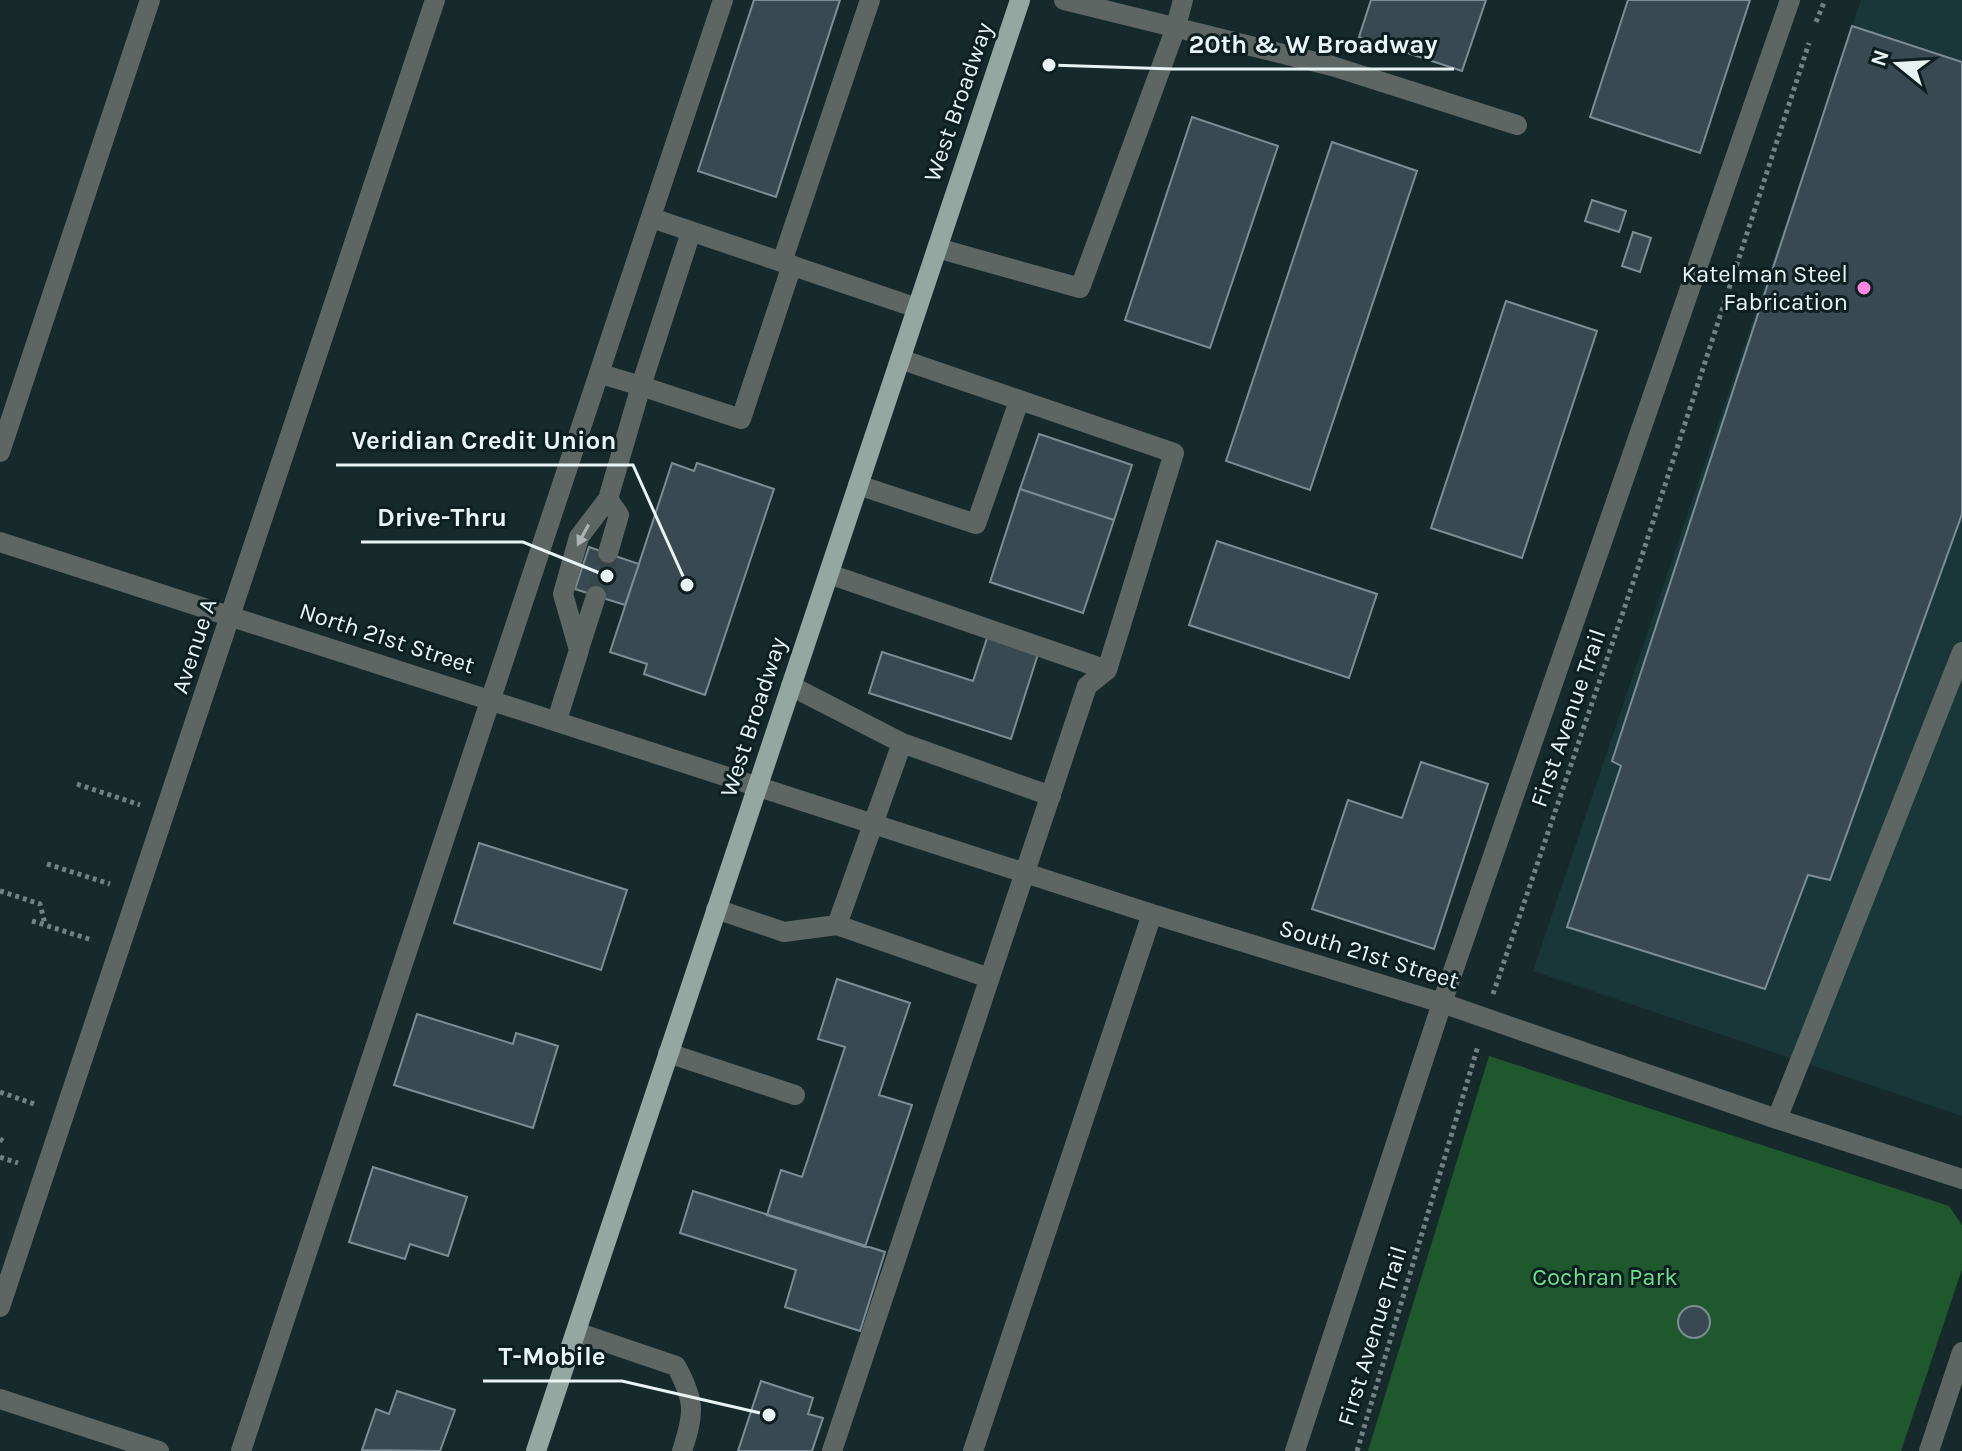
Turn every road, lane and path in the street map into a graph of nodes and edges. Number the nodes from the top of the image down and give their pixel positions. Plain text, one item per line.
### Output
1 (150, 0) edge
2 (435, 0) edge
3 (723, 0) edge
4 (870, 0) edge
5 (1020, 0) edge
6 (1064, 0) edge
7 (1183, 0) edge
8 (1790, 0) edge
9 (1825, 0) edge
10 (1175, 30) junction
11 (1517, 125) dead end
12 (652, 218) junction
13 (691, 232) junction
14 (937, 248) junction
15 (787, 264) junction
16 (917, 308) junction
17 (900, 359) junction
18 (601, 374) junction
19 (641, 386) junction
20 (1019, 401) junction
21 (0, 452) edge
22 (858, 485) junction
23 (608, 499) junction
24 (0, 542) edge
25 (608, 553) tunnel mouth
26 (829, 574) junction
27 (596, 596) tunnel mouth
28 (231, 616) junction
29 (579, 650) junction
30 (1962, 652) edge
31 (1107, 670) junction
32 (791, 686) junction
33 (494, 699) junction
34 (557, 720) junction
35 (902, 743) junction
36 (77, 784) dead end
37 (758, 785) junction
38 (1051, 796) junction
39 (165, 812) junction
40 (873, 822) junction
41 (47, 864) dead end
42 (1025, 872) junction
43 (0, 891) edge
44 (138, 893) junction
45 (716, 909) junction
46 (1152, 914) junction
47 (32, 921) dead end
48 (45, 925) junction
49 (837, 925) junction
50 (120, 949) junction
51 (989, 978) junction
52 (1442, 1003) junction
53 (1486, 1018) junction
54 (668, 1053) junction
55 (0, 1092) edge
56 (795, 1095) dead end
57 (65, 1114) junction
58 (1777, 1119) junction
59 (1962, 1179) edge
60 (0, 1307) edge
61 (576, 1332) junction
62 (1962, 1352) edge
63 (0, 1399) edge
64 (159, 1451) edge
65 (241, 1451) edge
66 (536, 1451) edge
67 (682, 1451) edge
68 (832, 1451) edge
69 (973, 1451) edge
70 (1295, 1451) edge
71 (1357, 1451) edge
72 (1929, 1451) edge

1 - 21 street
2 - 28 street, Avenue A
3 - 12 street
4 - 15 street
5 - 14 main road, West Broadway
6 - 10 street
7 - 10 street
8 - 52 street
9 - 53 path, First Avenue Trail
10 - 11 street
10 - 14 street
12 - 13 street
12 - 18 street
13 - 15 street
13 - 19 street
14 - 16 main road, West Broadway
15 - 16 street
15 - 19 street
16 - 17 main road, West Broadway
17 - 20 street
17 - 22 main road, West Broadway
18 - 19 street
18 - 33 street
19 - 23 street
20 - 22 street
20 - 31 street
22 - 26 main road, West Broadway
23 - 25 street
23 -> 29 street
24 - 28 street, North 21st Street
26 - 31 street
26 - 32 main road, West Broadway
27 - 29 street
28 - 33 street, North 21st Street
28 - 39 street, Avenue A
29 - 34 street
30 - 58 street
31 - 38 street
32 - 35 street
32 - 37 main road, West Broadway
33 - 34 street, North 21st Street
33 - 65 street
34 - 37 street, North 21st Street
35 - 38 street
35 - 40 street
36 - 39 path
37 - 40 street, South 21st Street
37 - 45 main road, West Broadway
38 - 42 street
39 - 44 street, Avenue A
40 - 42 street, South 21st Street
40 - 49 street
41 - 44 path
42 - 46 street, South 21st Street
42 - 51 street
43 - 48 path
44 - 50 street, Avenue A
45 - 49 street
45 - 54 main road, West Broadway
46 - 52 street, South 21st Street
46 - 69 street
47 - 48 path
48 - 50 path
49 - 51 street
50 - 57 street, Avenue A
51 - 68 street
52 - 53 street, South 21st Street
52 - 70 street
53 - 58 street, South 21st Street
53 - 71 path, First Avenue Trail
54 - 56 street
54 - 61 main road, West Broadway
55 - 57 path
57 - 60 street, Avenue A
58 - 59 street, South 21st Street
61 - 66 main road, West Broadway
61 - 67 street
62 - 72 street
63 - 64 street

